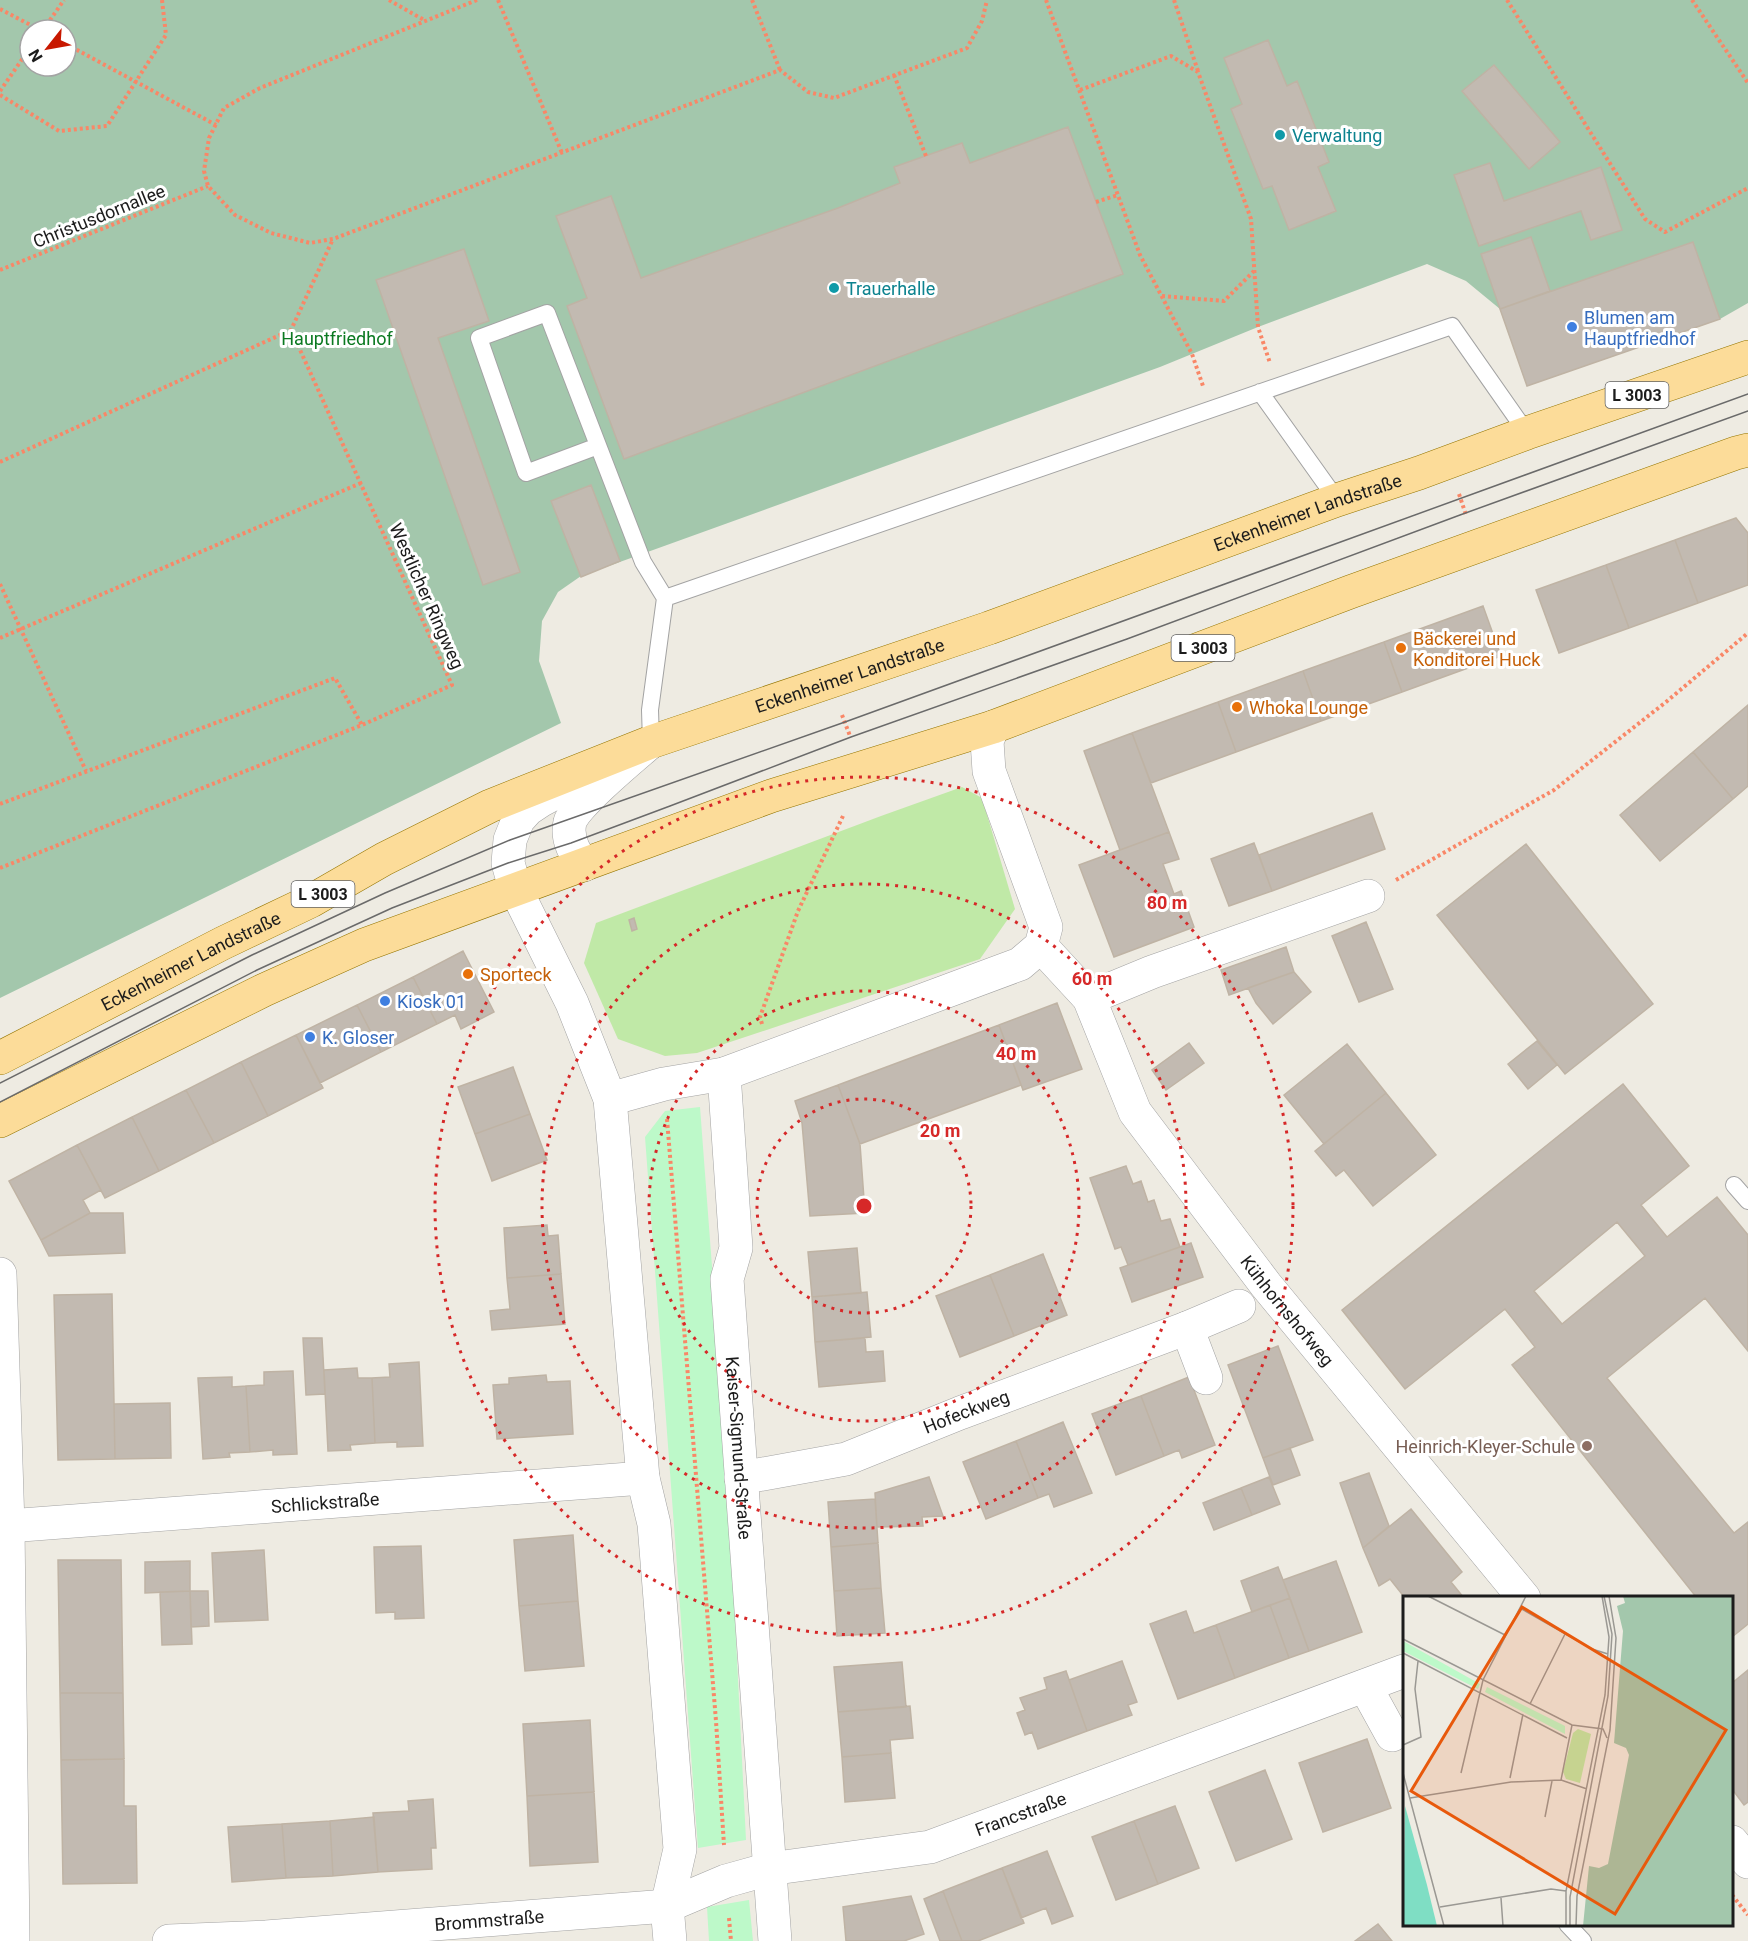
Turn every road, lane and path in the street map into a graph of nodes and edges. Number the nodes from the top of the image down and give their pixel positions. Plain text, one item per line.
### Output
1 (64, 0) edge
2 (162, 0) edge
3 (389, 0) edge
4 (477, 0) edge
5 (498, 0) edge
6 (752, 0) edge
7 (987, 0) edge
8 (1046, 0) edge
9 (1174, 0) edge
10 (1508, 0) edge
11 (1692, 0) edge
12 (0, 9) edge
13 (18, 18) edge
14 (50, 18) edge
15 (425, 21) junction
16 (78, 51) edge
17 (18, 65) edge
18 (780, 70) junction
19 (1198, 72) junction
20 (894, 75) junction
21 (135, 82) junction
22 (1748, 83) edge
23 (1080, 90) junction
24 (0, 91) edge
25 (0, 95) edge
26 (216, 125) junction
27 (562, 153) junction
28 (926, 156) dead end
29 (207, 186) junction
30 (1748, 188) edge
31 (1118, 195) junction
32 (1096, 202) dead end
33 (333, 239) junction
34 (0, 270) edge
35 (1254, 270) junction
36 (1162, 296) junction
37 (291, 330) junction
38 (1192, 354) dead end
39 (1742, 364) edge
40 (1278, 386) junction
41 (1260, 392) junction
42 (1527, 433) junction
43 (598, 446) junction
44 (1744, 447) edge
45 (0, 462) edge
46 (361, 483) junction
47 (1337, 500) junction
48 (0, 584) edge
49 (665, 598) junction
50 (20, 629) junction
51 (1748, 633) edge
52 (0, 638) edge
53 (840, 709) dead end
54 (362, 725) junction
55 (993, 727) junction
56 (640, 751) junction
57 (876, 764) junction
58 (86, 771) junction
59 (0, 804) edge
60 (843, 816) dead end
61 (584, 865) junction
62 (0, 868) edge
63 (515, 888) junction
64 (1368, 896) joint
65 (1041, 946) junction
66 (1089, 998) junction
67 (771, 1057) junction
68 (0, 1058) edge
69 (724, 1074) junction
70 (664, 1084) junction
71 (610, 1099) junction
72 (0, 1121) edge
73 (1734, 1185) dead end
74 (1748, 1201) edge
75 (0, 1275) edge
76 (1239, 1306) dead end
77 (1187, 1328) junction
78 (1206, 1378) dead end
79 (643, 1478) junction
80 (741, 1478) junction
81 (8, 1526) junction
82 (1522, 1596) edge
83 (1403, 1671) edge
84 (1365, 1686) junction
85 (1392, 1735) dead end
86 (1733, 1844) edge
87 (1748, 1862) edge
88 (769, 1869) junction
89 (726, 1881) junction
90 (1733, 1897) edge
91 (667, 1906) junction
92 (1748, 1915) edge
93 (1569, 1926) edge
94 (267, 1939) edge
95 (13, 1941) edge
96 (169, 1941) edge
97 (670, 1941) edge
98 (731, 1941) edge
99 (775, 1941) edge
100 (1583, 1941) edge

1 - 14 path
2 - 21 path
3 - 15 path
4 - 15 path
5 - 27 path
6 - 18 path
7 - 20 path
8 - 23 path
9 - 19 path
10 - 30 path
11 - 22 path
12 - 13 path
15 - 26 path
16 - 21 path
17 - 24 path
18 - 20 path
18 - 27 path
19 - 23 path
19 - 35 path
20 - 28 path
21 - 25 path
21 - 26 path
23 - 31 path
26 - 29 path
27 - 33 path
29 - 33 path
29 - 34 path, Christusdornallee
31 - 32 path
31 - 36 path
33 - 37 path
35 - 36 path
35 - 40 path
36 - 38 path
37 - 45 path
37 - 46 path, Westlicher Ringweg
39 - 42 main road, Eckenheimer Landstraße / L 3003
40 - 41 lane
40 - 42 lane
41 - 47 lane
41 - 49 lane
42 - 47 main road, Eckenheimer Landstraße / L 3003
43 - 43 lane
43 - 49 lane
44 - 55 main road, L 3003
46 - 50 path
46 - 54 path, Westlicher Ringweg
47 - 56 main road, Eckenheimer Landstraße / L 3003
48 - 50 path
49 - 56 lane
50 - 52 path
50 - 58 path
51 - 64 path
53 - 57 path
54 - 58 path
54 - 62 path, Westlicher Ringweg
55 - 57 main road, L 3003
55 - 65 street
56 - 61 street
56 - 63 street
56 - 68 main road, Eckenheimer Landstraße / L 3003
57 - 61 main road, L 3003
58 - 59 path
60 - 67 path
61 - 63 main road, L 3003
63 - 71 street
63 - 72 main road, L 3003
64 - 66 street
65 - 66 street, Kühhornshofweg
65 - 67 street
66 - 82 street, Kühhornshofweg
67 - 69 street
69 - 70 street
69 - 80 street, Kaiser-Sigmund-Straße
70 - 71 street
70 - 89 path
71 - 79 street
73 - 74 lane
75 - 81 street
76 - 77 street, Hofeckweg
77 - 78 street
77 - 80 street, Hofeckweg
79 - 81 street, Schlickstraße
79 - 91 street
80 - 88 street, Kaiser-Sigmund-Straße
81 - 95 street
83 - 84 street, Francstraße
84 - 85 street
84 - 88 street, Francstraße
86 - 87 street
88 - 89 street, Francstraße
88 - 99 street, Kaiser-Sigmund-Straße
89 - 91 street, Francstraße
89 - 98 path
90 - 92 path
91 - 94 street, Brommstraße
91 - 97 street
93 - 100 lane
94 - 96 street, Brommstraße

